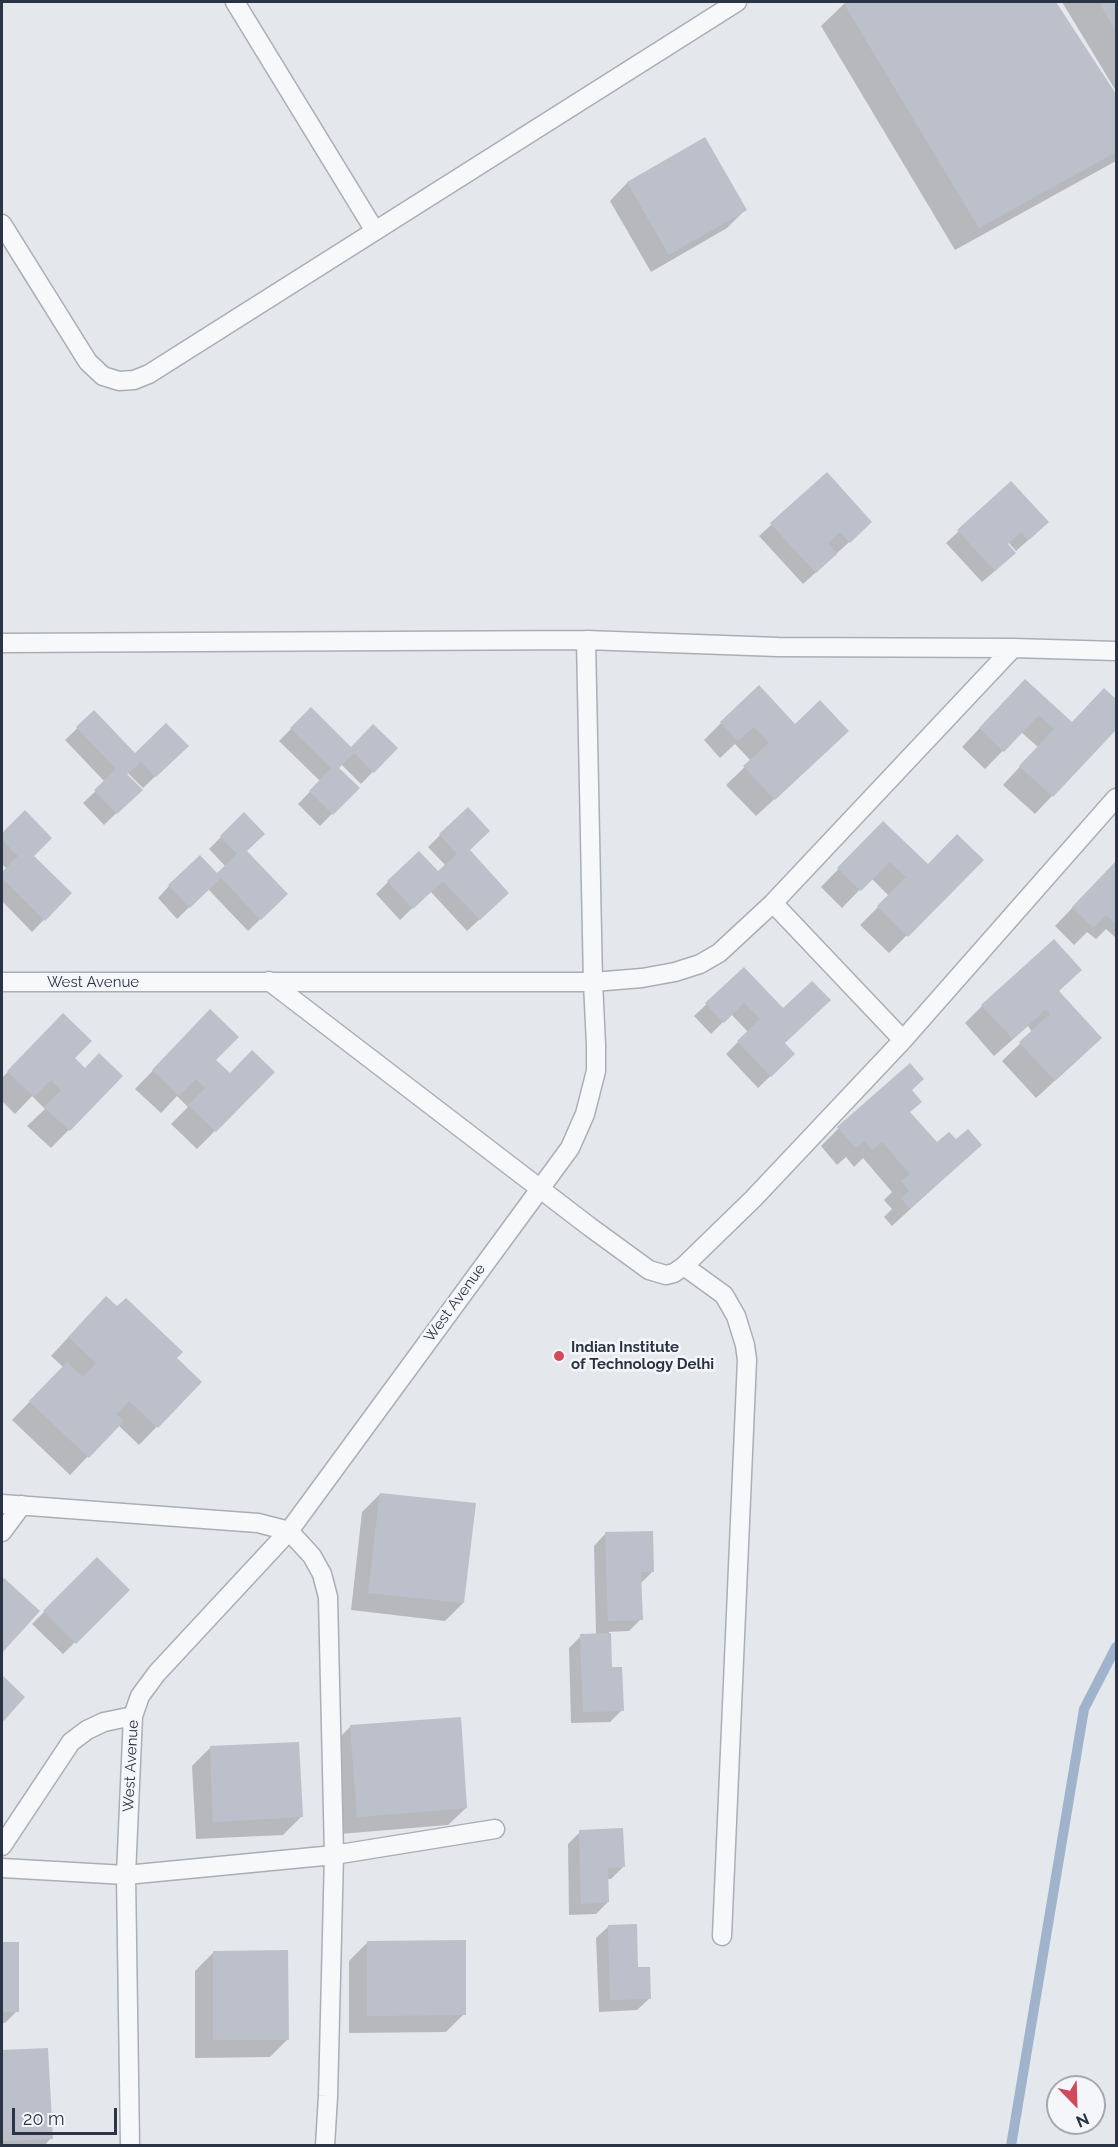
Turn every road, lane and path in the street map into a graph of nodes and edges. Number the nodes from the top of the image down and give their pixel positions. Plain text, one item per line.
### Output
1 (235, 2) edge
2 (729, 4) edge
3 (2, 224) edge
4 (375, 231) junction
5 (586, 640) junction
6 (2, 643) edge
7 (1013, 648) junction
8 (1116, 651) edge
9 (1116, 798) edge
10 (773, 903) junction
11 (269, 981) junction
12 (2, 982) edge
13 (593, 982) junction
14 (903, 1040) junction
15 (540, 1189) junction
16 (684, 1266) junction
17 (2, 1504) edge
18 (22, 1505) junction
19 (2, 1532) edge
20 (289, 1532) junction
21 (133, 1716) junction
22 (495, 1829) dead end
23 (2, 1846) edge
24 (334, 1855) junction
25 (2, 1868) edge
26 (126, 1875) junction
27 (722, 1936) dead end
28 (130, 2145) edge
29 (325, 2145) edge

1 - 4 lane
2 - 4 lane
3 - 4 lane
5 - 6 lane
5 - 7 lane
5 - 13 lane
7 - 8 lane
7 - 10 lane
9 - 14 lane
10 - 13 lane
10 - 14 lane
11 - 12 lane, West Avenue
11 - 13 lane, West Avenue
11 - 15 lane
13 - 15 lane, West Avenue
14 - 16 lane
15 - 16 lane
15 - 20 lane, West Avenue
16 - 27 lane
17 - 18 lane
18 - 19 lane
18 - 20 lane
20 - 21 lane, West Avenue
20 - 24 lane
21 - 23 lane
21 - 26 lane, West Avenue
22 - 24 lane
24 - 26 lane
24 - 29 lane
25 - 26 lane
26 - 28 lane, West Avenue

